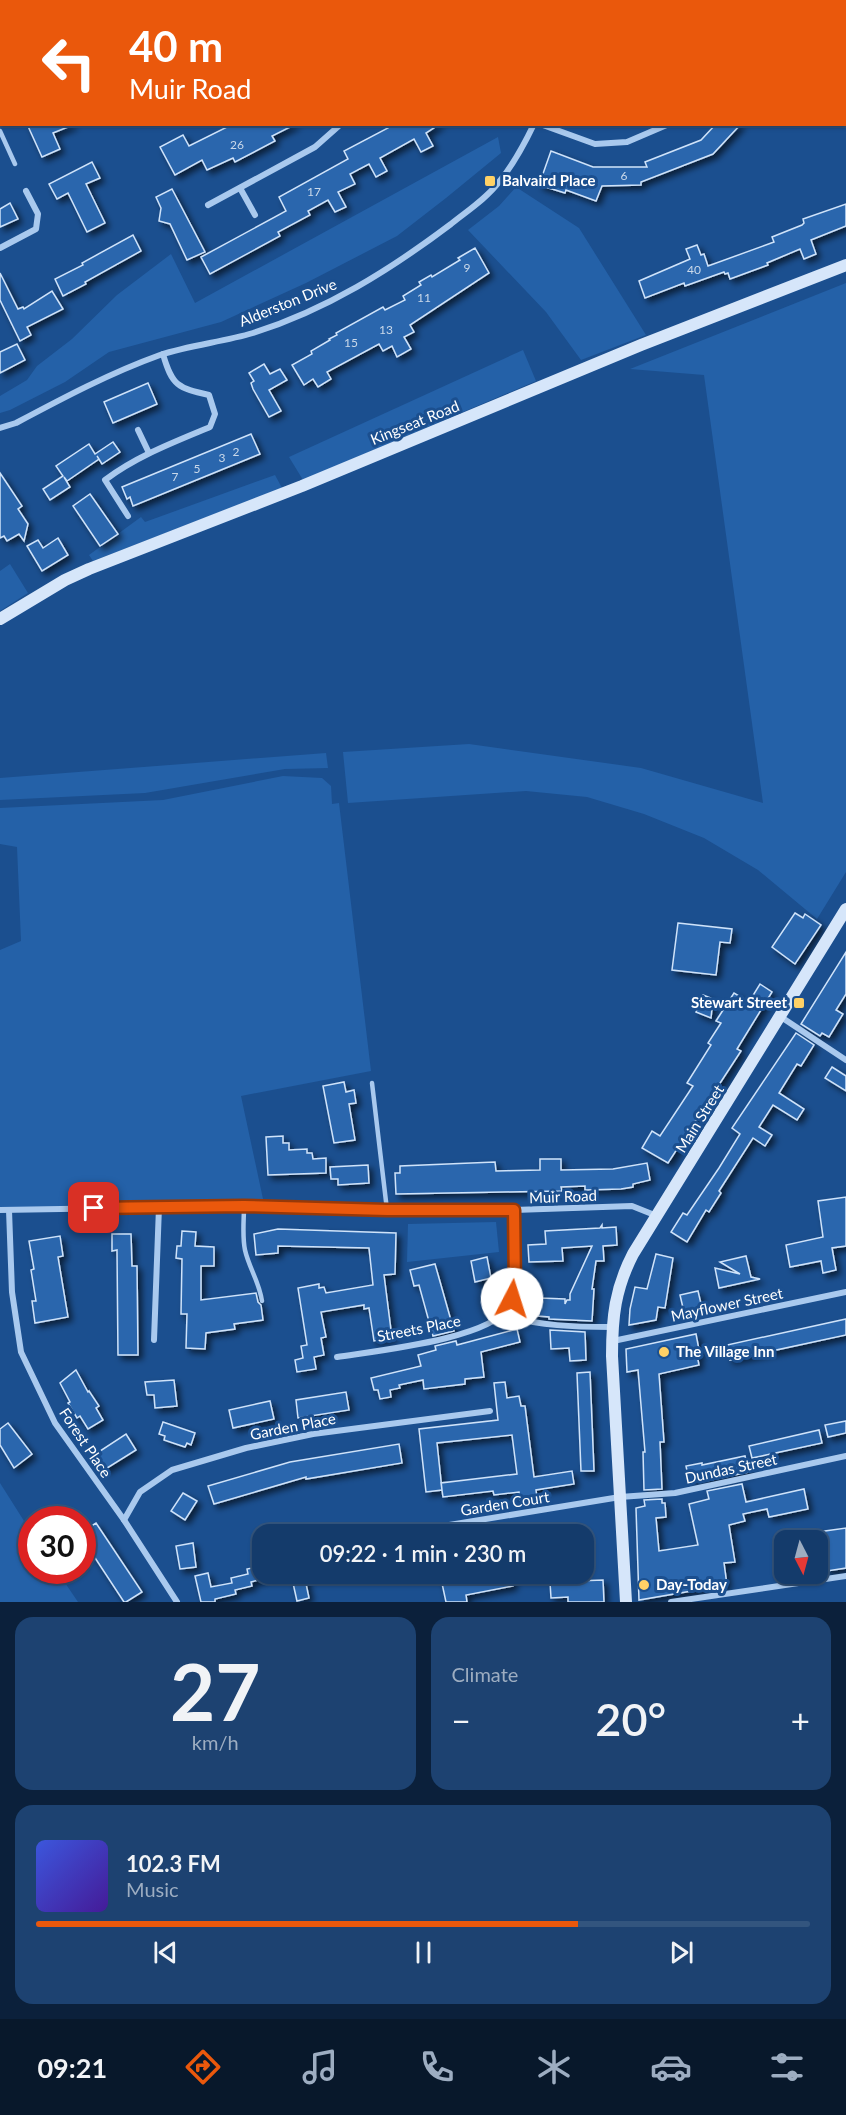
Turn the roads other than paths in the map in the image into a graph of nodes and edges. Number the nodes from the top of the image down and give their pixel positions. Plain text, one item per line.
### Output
1 (339, 126) edge
2 (533, 126) edge
3 (546, 126) edge
4 (664, 126) edge
5 (0, 131) edge
6 (15, 164) dead end
7 (240, 188) junction
8 (26, 191) dead end
9 (208, 205) dead end
10 (255, 215) dead end
11 (0, 248) edge
12 (846, 266) edge
13 (163, 354) junction
14 (0, 428) edge
15 (138, 430) dead end
16 (149, 453) junction
17 (128, 516) dead end
18 (0, 619) edge
19 (846, 909) edge
20 (781, 1017) junction
21 (846, 1060) edge
22 (372, 1083) dead end
23 (244, 1206) junction
24 (159, 1207) junction
25 (0, 1210) edge
26 (9, 1210) junction
27 (387, 1210) junction
28 (514, 1210) junction
29 (658, 1216) junction
30 (846, 1292) edge
31 (262, 1301) dead end
32 (502, 1315) junction
33 (612, 1327) junction
34 (154, 1340) dead end
35 (612, 1341) junction
36 (337, 1357) dead end
37 (490, 1411) dead end
38 (846, 1456) edge
39 (620, 1497) junction
40 (124, 1520) junction
41 (455, 1524) edge
42 (846, 1576) edge
43 (722, 1594) junction
44 (177, 1602) edge
45 (626, 1602) edge
46 (671, 1602) edge
47 (723, 1602) edge

1 - 7 street
2 - 13 street, Alderston Drive
3 - 4 street
5 - 6 lane
7 - 9 street
7 - 10 street
8 - 11 street
12 - 18 street, Kingseat Road
13 - 14 street, Alderston Drive
13 - 16 street
15 - 16 street
16 - 17 street
19 - 20 street, Main Street
20 - 21 street
20 - 29 street, Main Street
22 - 27 lane
23 - 24 street, Muir Road
23 - 27 street, Muir Road
23 - 31 lane
24 - 26 street, Muir Road
24 - 34 street
25 - 26 street, Muir Road
26 - 40 street, Forest Place
27 - 28 street, Muir Road
28 - 29 street, Muir Road
28 - 32 street
29 - 33 street, Main Street
30 - 35 street, Mayflower Street
32 - 33 street
32 - 36 street, Streets Place
33 - 35 street, Main Street
35 - 39 street, Main Street
37 - 40 street, Garden Place
38 - 39 street, Dundas Street
39 - 41 street, Garden Court
39 - 45 street, Main Street
40 - 44 street, Forest Place
42 - 43 street
43 - 46 street
43 - 47 street

